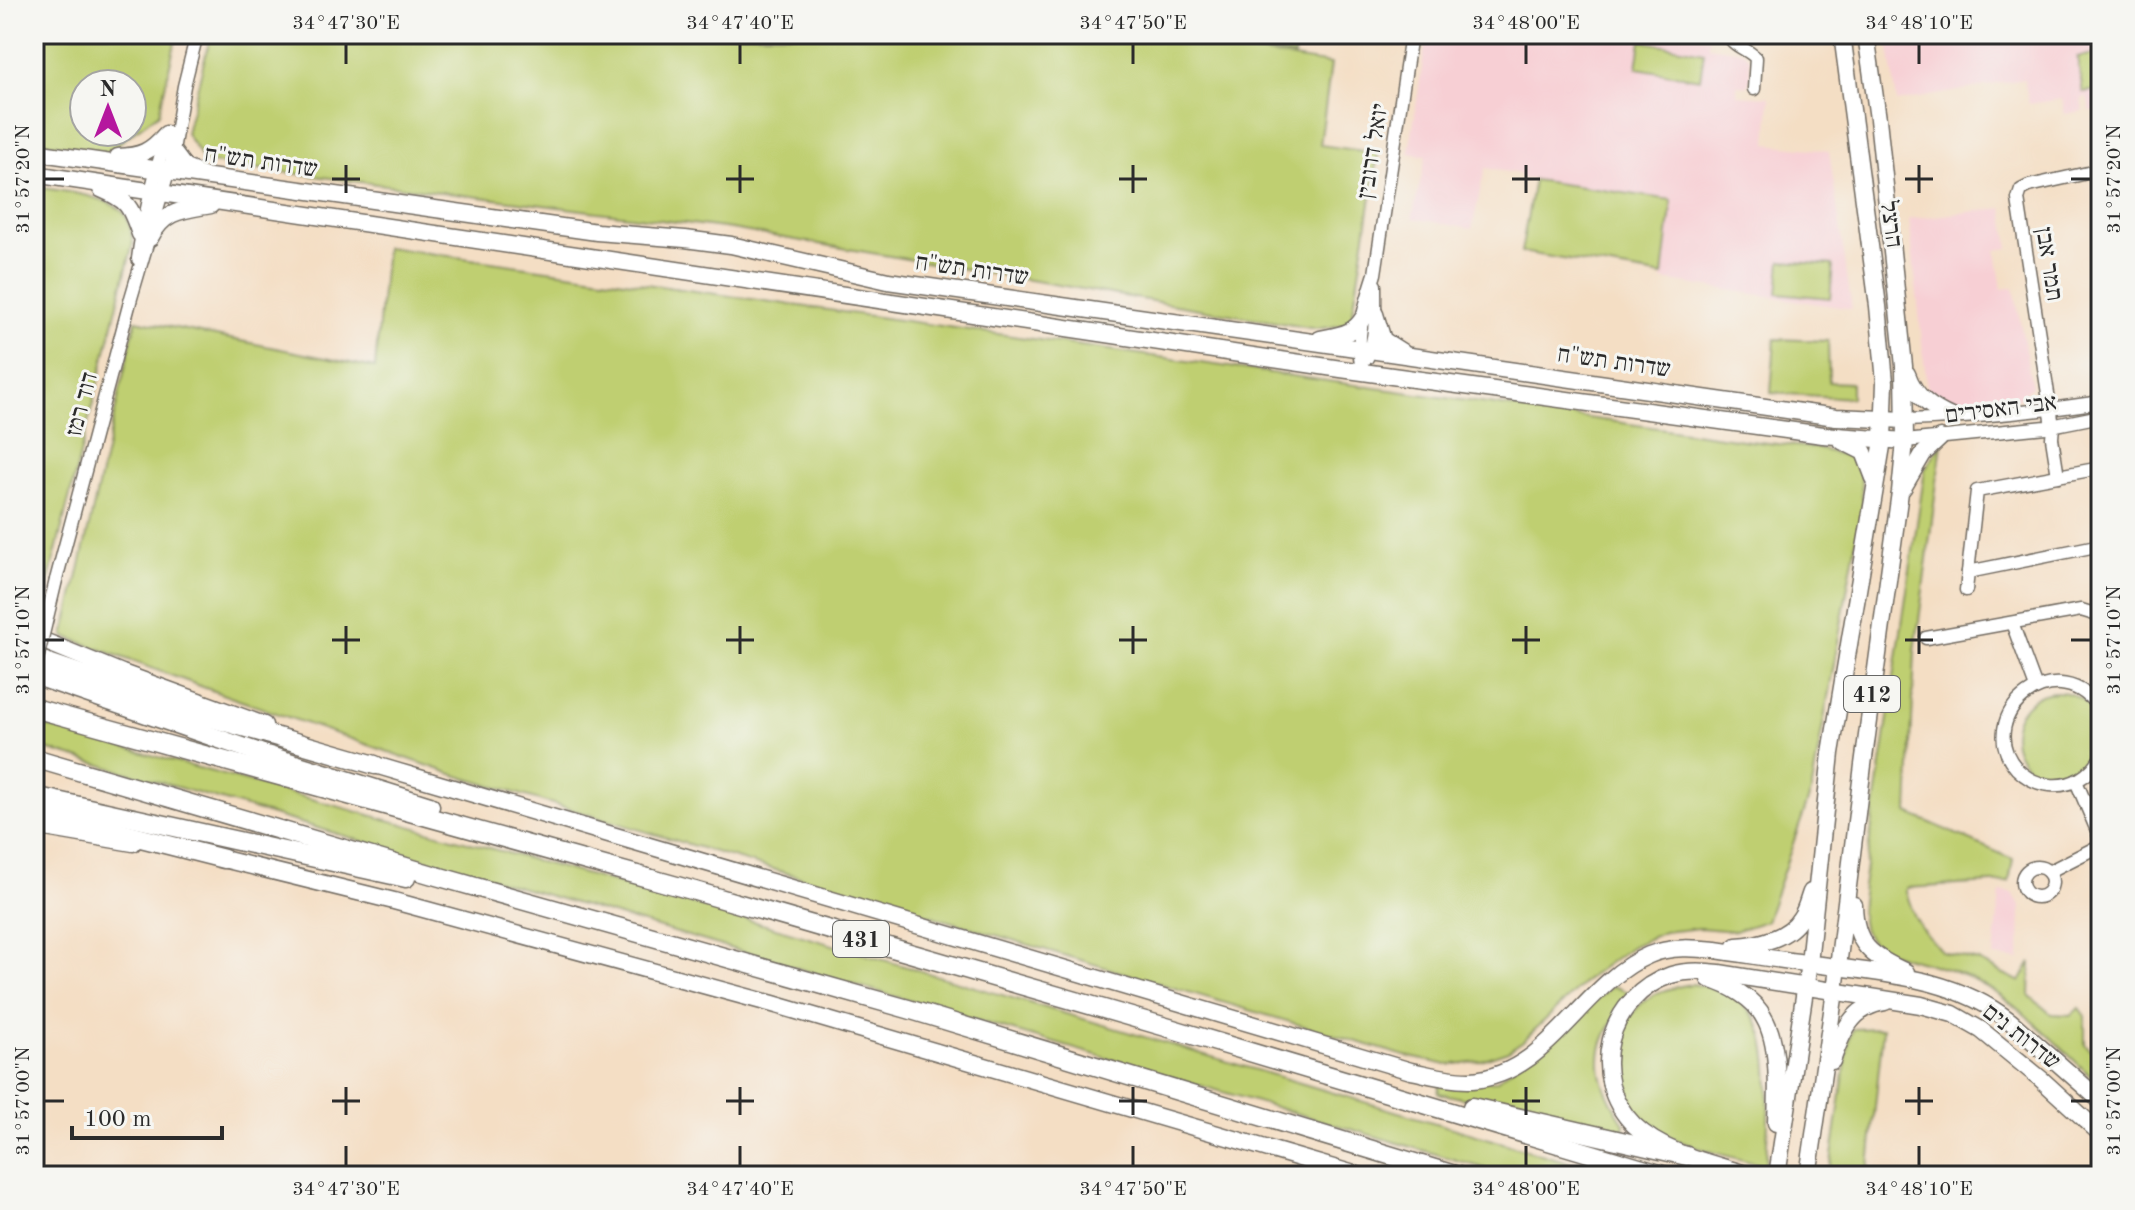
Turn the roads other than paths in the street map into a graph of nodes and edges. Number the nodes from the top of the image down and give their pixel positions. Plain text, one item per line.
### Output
1 (197, 34) edge
2 (1411, 34) edge
3 (1728, 34) edge
4 (1842, 34) edge
5 (1866, 34) edge
6 (184, 86) junction
7 (1754, 89) dead end
8 (166, 134) junction
9 (34, 152) edge
10 (173, 152) junction
11 (84, 160) junction
12 (2101, 170) edge
13 (162, 171) junction
14 (34, 174) edge
15 (210, 178) junction
16 (85, 181) junction
17 (156, 192) junction
18 (223, 202) junction
19 (145, 236) junction
20 (1369, 316) junction
21 (1308, 342) junction
22 (1364, 350) junction
23 (1414, 358) junction
24 (1904, 366) junction
25 (1362, 371) junction
26 (1885, 382) junction
27 (2101, 402) edge
28 (2050, 410) junction
29 (2101, 416) edge
30 (1836, 417) junction
31 (1953, 418) junction
32 (1884, 420) junction
33 (1906, 420) junction
34 (2053, 426) junction
35 (1823, 435) junction
36 (1940, 438) junction
37 (1883, 440) junction
38 (1905, 441) junction
39 (2101, 468) edge
40 (2062, 475) junction
41 (1875, 483) junction
42 (1900, 492) junction
43 (2101, 545) edge
44 (1968, 572) junction
45 (1966, 590) dead end
46 (2101, 616) edge
47 (2012, 623) junction
48 (34, 637) edge
49 (1926, 638) dead end
50 (34, 658) edge
51 (34, 673) edge
52 (2036, 688) junction
53 (34, 708) edge
54 (2101, 712) edge
55 (2101, 757) edge
56 (34, 758) edge
57 (375, 765) junction
58 (2076, 781) junction
59 (34, 796) edge
60 (34, 811) edge
61 (34, 826) edge
62 (1855, 831) junction
63 (2100, 848) edge
64 (1821, 852) junction
65 (224, 859) junction
66 (2048, 872) dead end
67 (695, 891) junction
68 (599, 921) junction
69 (1698, 948) junction
70 (1809, 963) junction
71 (1838, 967) junction
72 (1926, 981) junction
73 (1805, 986) junction
74 (1645, 988) junction
75 (1835, 991) junction
76 (1896, 1001) junction
77 (1343, 1079) junction
78 (2101, 1101) edge
79 (1818, 1104) junction
80 (1119, 1105) junction
81 (2101, 1134) edge
82 (1687, 1156) junction
83 (1324, 1176) edge
84 (1361, 1176) edge
85 (1458, 1176) edge
86 (1666, 1176) edge
87 (1752, 1176) edge
88 (1776, 1176) edge
89 (1808, 1176) edge

1 - 6 street, דוד רמז
2 - 20 street, יואל דרובין
3 - 7 street
4 - 26 main road, הרצל / 412
5 - 24 main road, הרצל / 412
6 - 8 street, דוד רמז
6 - 10 street, דוד רמז
8 - 11 main road
8 - 13 street, דוד רמז
9 - 11 main road, שדרות תש"ח
10 - 13 street, דוד רמז
10 - 15 main road
11 - 13 main road, שדרות תש"ח
12 - 28 street, תמר אבן
13 - 15 main road, שדרות תש"ח
13 - 17 street, דוד רמז
14 - 16 main road, שדרות תש"ח
15 - 21 main road, שדרות תש"ח
16 - 17 main road, שדרות תש"ח
16 - 19 main road
17 - 18 main road, שדרות תש"ח
17 - 19 street, דוד רמז
18 - 19 main road
18 - 25 main road, שדרות תש"ח
19 - 51 street, דוד רמז, bridge
20 - 21 main road
20 - 22 street, יואל דרובין
20 - 23 main road
21 - 22 main road, שדרות תש"ח
22 - 23 main road, שדרות תש"ח
22 - 25 street, יואל דרובין
23 - 30 main road, שדרות תש"ח
24 - 31 main road
24 - 33 main road, הרצל / 412
25 - 35 main road, שדרות תש"ח
26 - 30 main road
26 - 32 main road, הרצל / 412
27 - 28 street, אבי האסירים
28 - 31 street, אבי האסירים
28 - 34 street, תמר אבן
29 - 34 street, אבי האסירים
30 - 32 main road, שדרות תש"ח
31 - 33 street, אבי האסירים
32 - 33 main road, שדרות תש"ח
32 - 37 main road, 412
33 - 38 main road, 412
34 - 36 street, אבי האסירים
34 - 40 street, תמר אבן
35 - 37 main road, שדרות תש"ח
35 - 41 main road
36 - 38 street, אבי האסירים
36 - 42 main road
37 - 38 main road, שדרות תש"ח
37 - 41 main road, 412
38 - 42 main road, 412
39 - 40 street
40 - 44 street
41 - 64 main road, 412
42 - 62 main road, 412
43 - 44 street
44 - 45 street
46 - 47 street
47 - 49 street
47 - 52 street
48 - 57 main road
50 - 57 highway
51 - 67 highway
52 - 54 street
52 - 58 street
53 - 67 highway, 431
55 - 58 street
56 - 68 highway, 431
57 - 69 main road
58 - 63 street
59 - 68 highway
60 - 65 highway
61 - 65 main road
62 - 71 main road, 412
62 - 72 main road
63 - 66 street
64 - 69 main road
64 - 70 main road, 412
65 - 80 main road
67 - 77 highway, 431
68 - 85 highway, 431
69 - 70 main road, שדרות נים
70 - 71 main road, שדרות נים
70 - 73 main road, 412
71 - 72 main road, שדרות נים
71 - 75 main road, 412
72 - 78 main road, שדרות נים
73 - 74 main road, שדרות נים
73 - 75 main road, שדרות נים
73 - 88 main road, 412
74 - 82 main road
74 - 88 main road
75 - 76 main road, שדרות נים
75 - 79 main road, 412
76 - 79 main road
76 - 81 main road, שדרות נים
77 - 82 highway
77 - 86 highway, 431
79 - 89 main road, 412
80 - 83 main road
80 - 84 main road
82 - 87 main road

